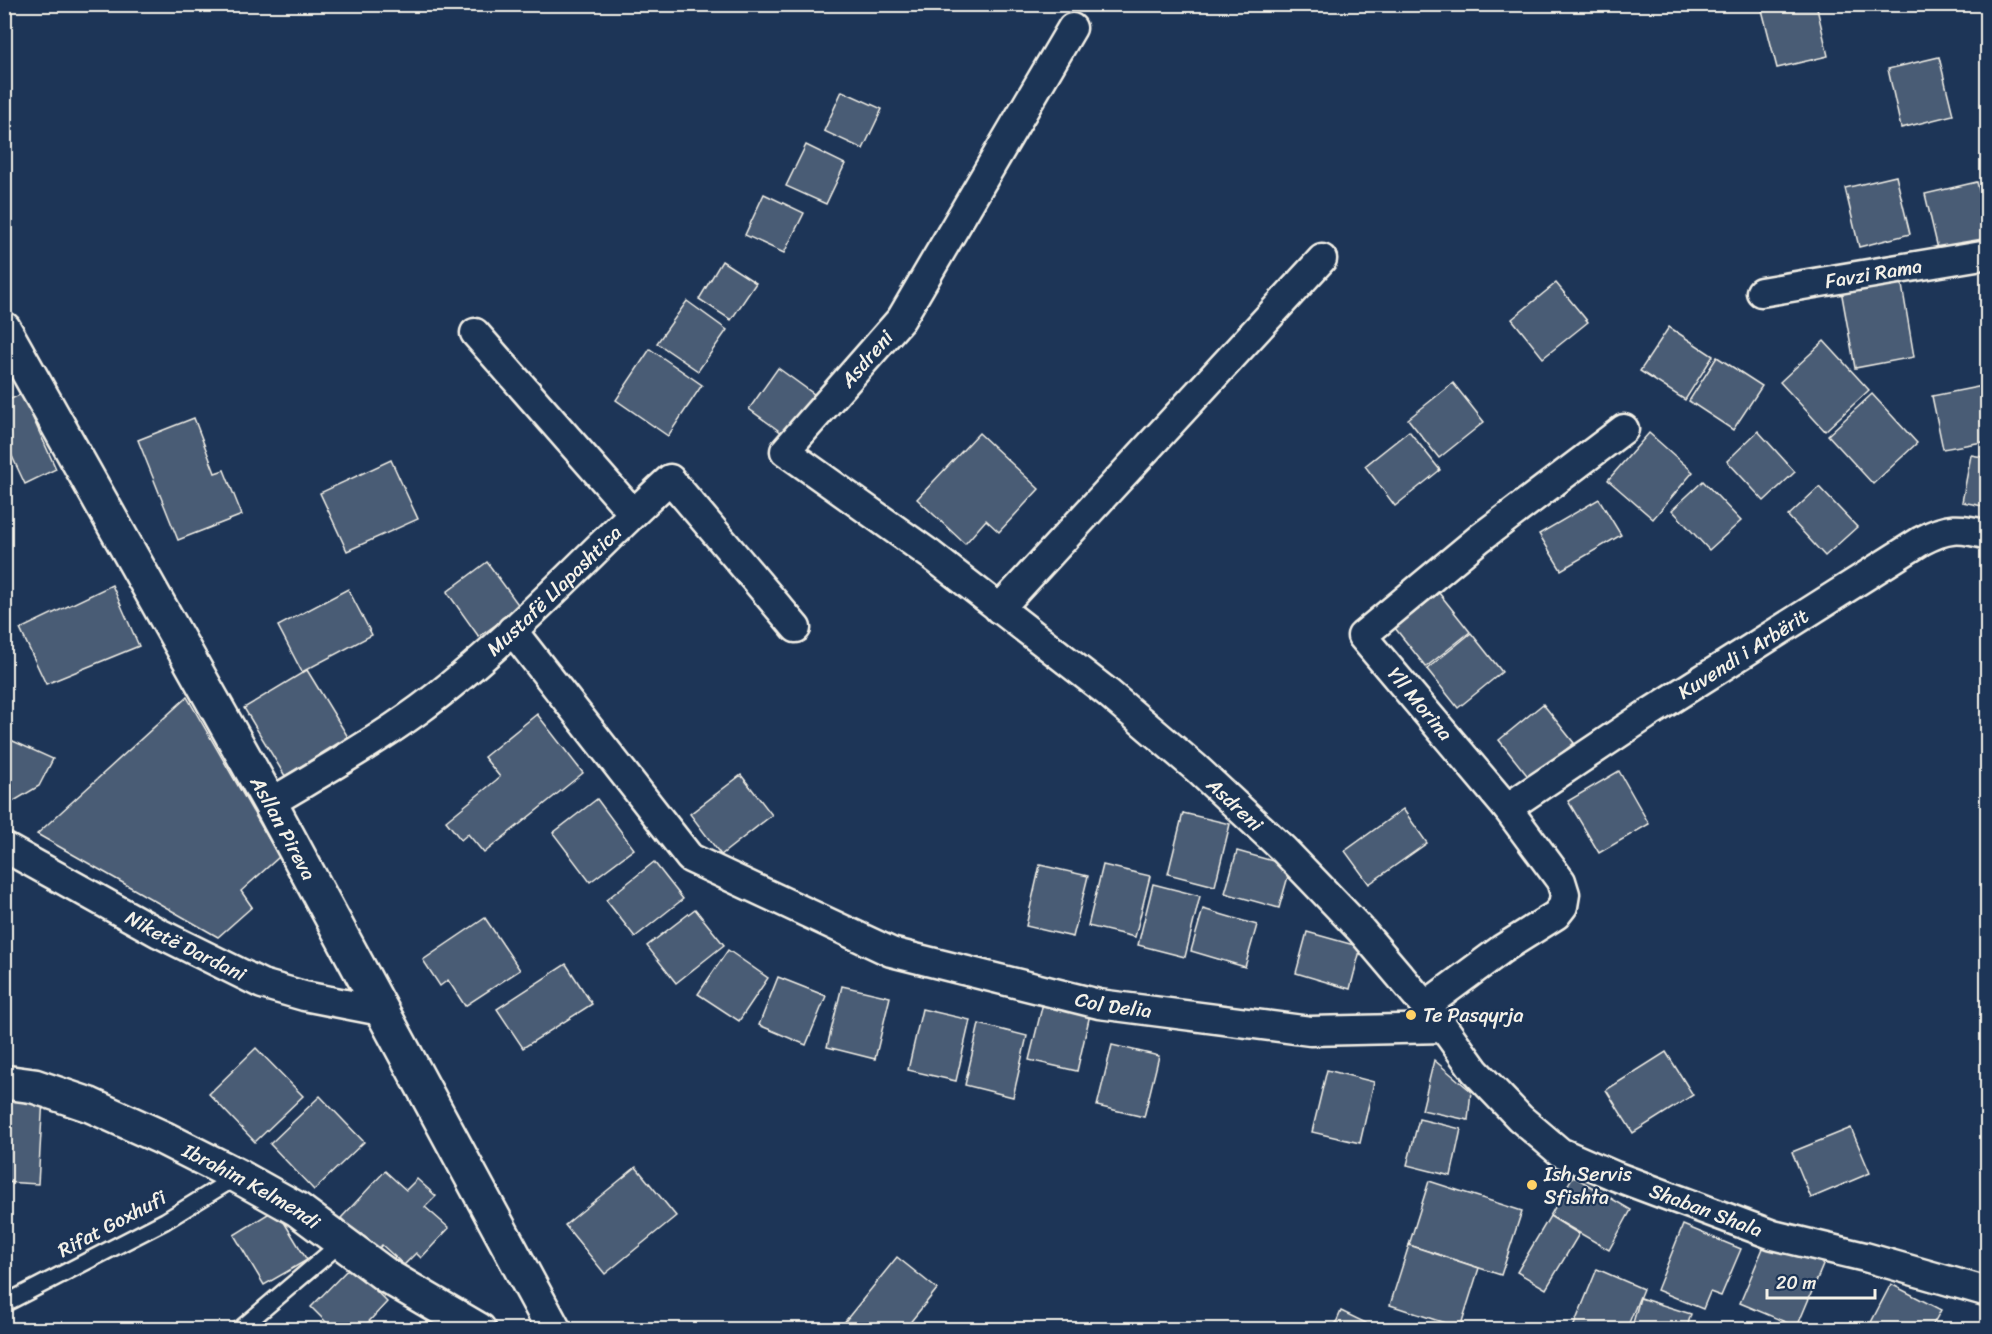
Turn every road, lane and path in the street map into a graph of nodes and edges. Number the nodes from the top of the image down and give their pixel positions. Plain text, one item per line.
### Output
1 (1072, 28) dead end
2 (1988, 254) edge
3 (1322, 259) dead end
4 (1761, 292) dead end
5 (4, 329) edge
6 (475, 333) dead end
7 (1624, 429) dead end
8 (633, 513) junction
9 (1988, 535) edge
10 (999, 609) junction
11 (796, 628) dead end
12 (512, 630) junction
13 (270, 803) junction
14 (1507, 808) junction
15 (4, 847) edge
16 (1425, 1006) junction
17 (381, 1011) junction
18 (1444, 1028) junction
19 (4, 1082) edge
20 (238, 1176) junction
21 (341, 1243) junction
22 (1988, 1292) edge
23 (4, 1304) edge
24 (238, 1329) edge
25 (479, 1329) edge
26 (554, 1329) edge

1 - 10 street, Asdreni
2 - 4 street, Favzi Rama
3 - 10 street
5 - 13 street, Asllan Pireva
6 - 8 street
7 - 14 street, Yll Morina
8 - 11 street, Mustafë Llapashtica
8 - 12 street, Mustafë Llapashtica
9 - 14 street, Kuvendi i Arbërit
10 - 16 street, Asdreni
12 - 13 street, Mustafë Llapashtica
12 - 18 street, Col Delia
13 - 17 street, Asllan Pireva
14 - 16 street, Yll Morina
15 - 17 street, Niketë Dardani
16 - 18 street, Asdreni
17 - 26 street, Asllan Pireva
18 - 22 street, Shaban Shala
19 - 20 street, Ibrahim Kelmendi
20 - 21 street, Ibrahim Kelmendi
20 - 23 lane, Rifat Goxhufi
21 - 24 lane
21 - 25 street, Ibrahim Kelmendi

